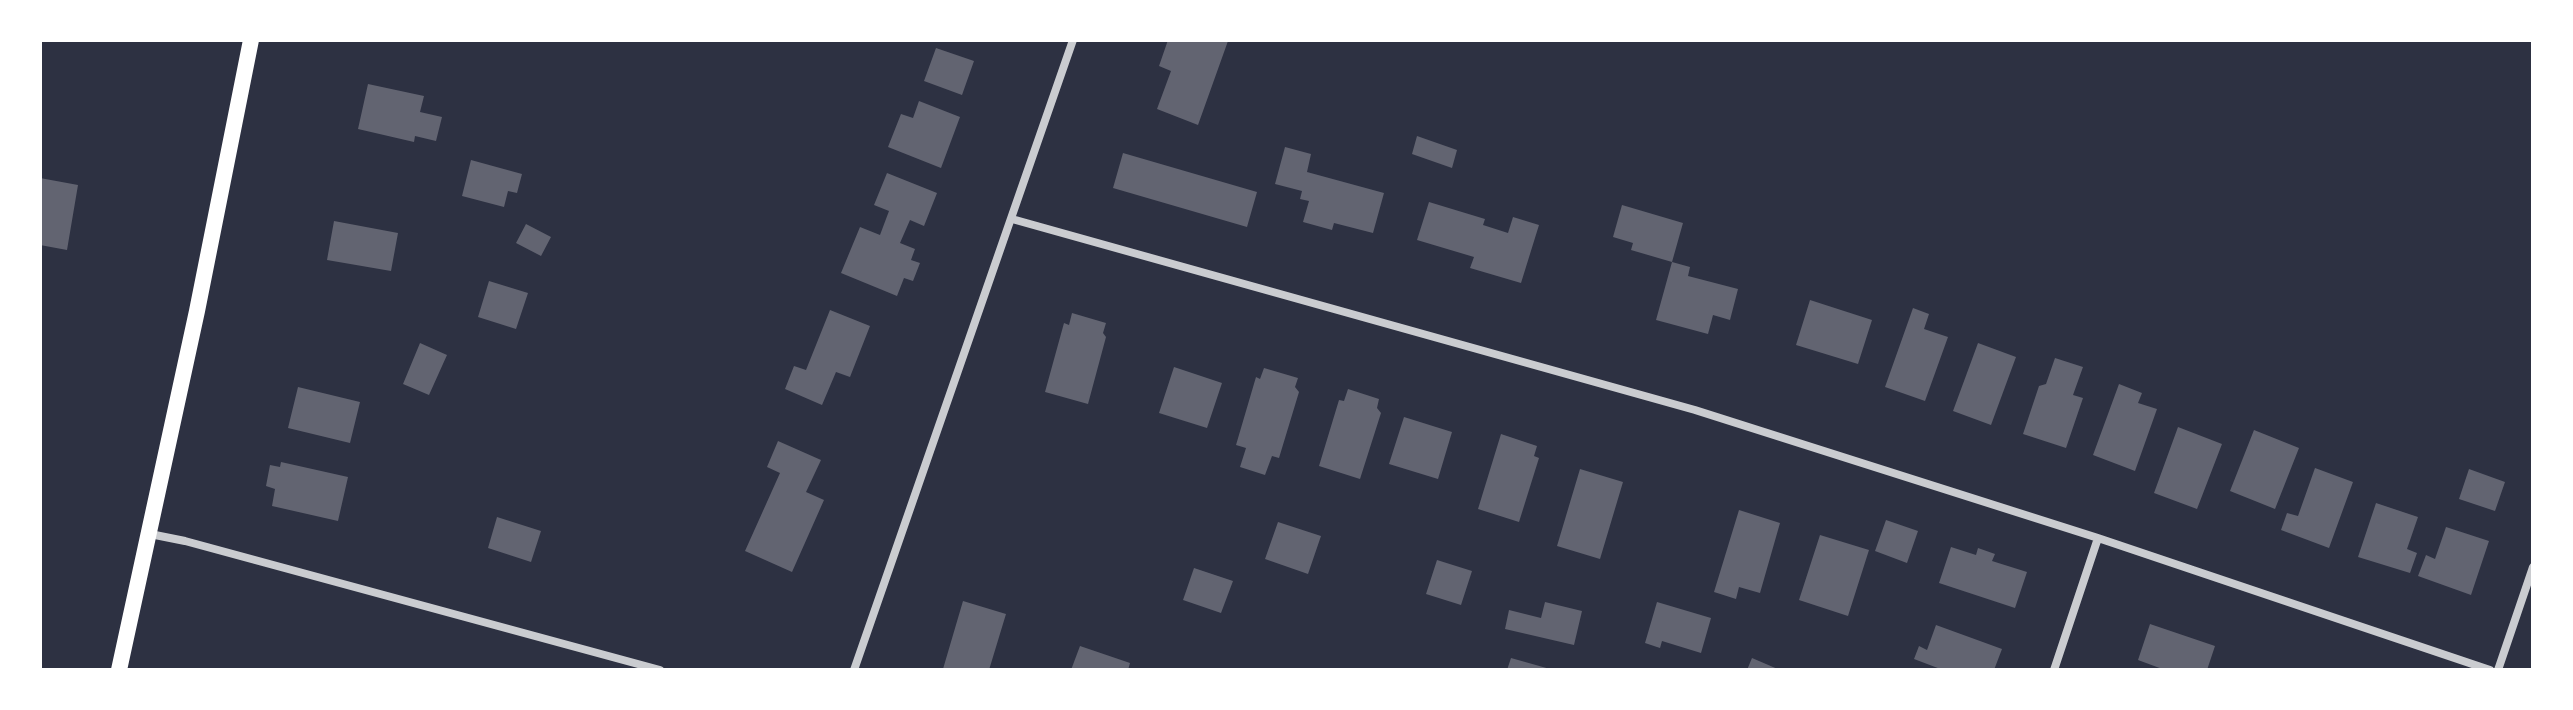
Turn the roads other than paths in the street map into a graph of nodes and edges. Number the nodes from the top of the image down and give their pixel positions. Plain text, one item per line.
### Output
1 (251, 40) edge
2 (1073, 40) edge
3 (1012, 219) junction
4 (150, 534) junction
5 (2098, 538) junction
6 (2533, 567) edge
7 (119, 670) edge
8 (660, 670) edge
9 (854, 670) edge
10 (2054, 670) edge
11 (2490, 670) edge
12 (2498, 670) edge

1 - 4 main road
2 - 3 street
3 - 5 street
3 - 9 street
4 - 7 main road
4 - 8 street
5 - 10 street
5 - 11 street
6 - 12 street

